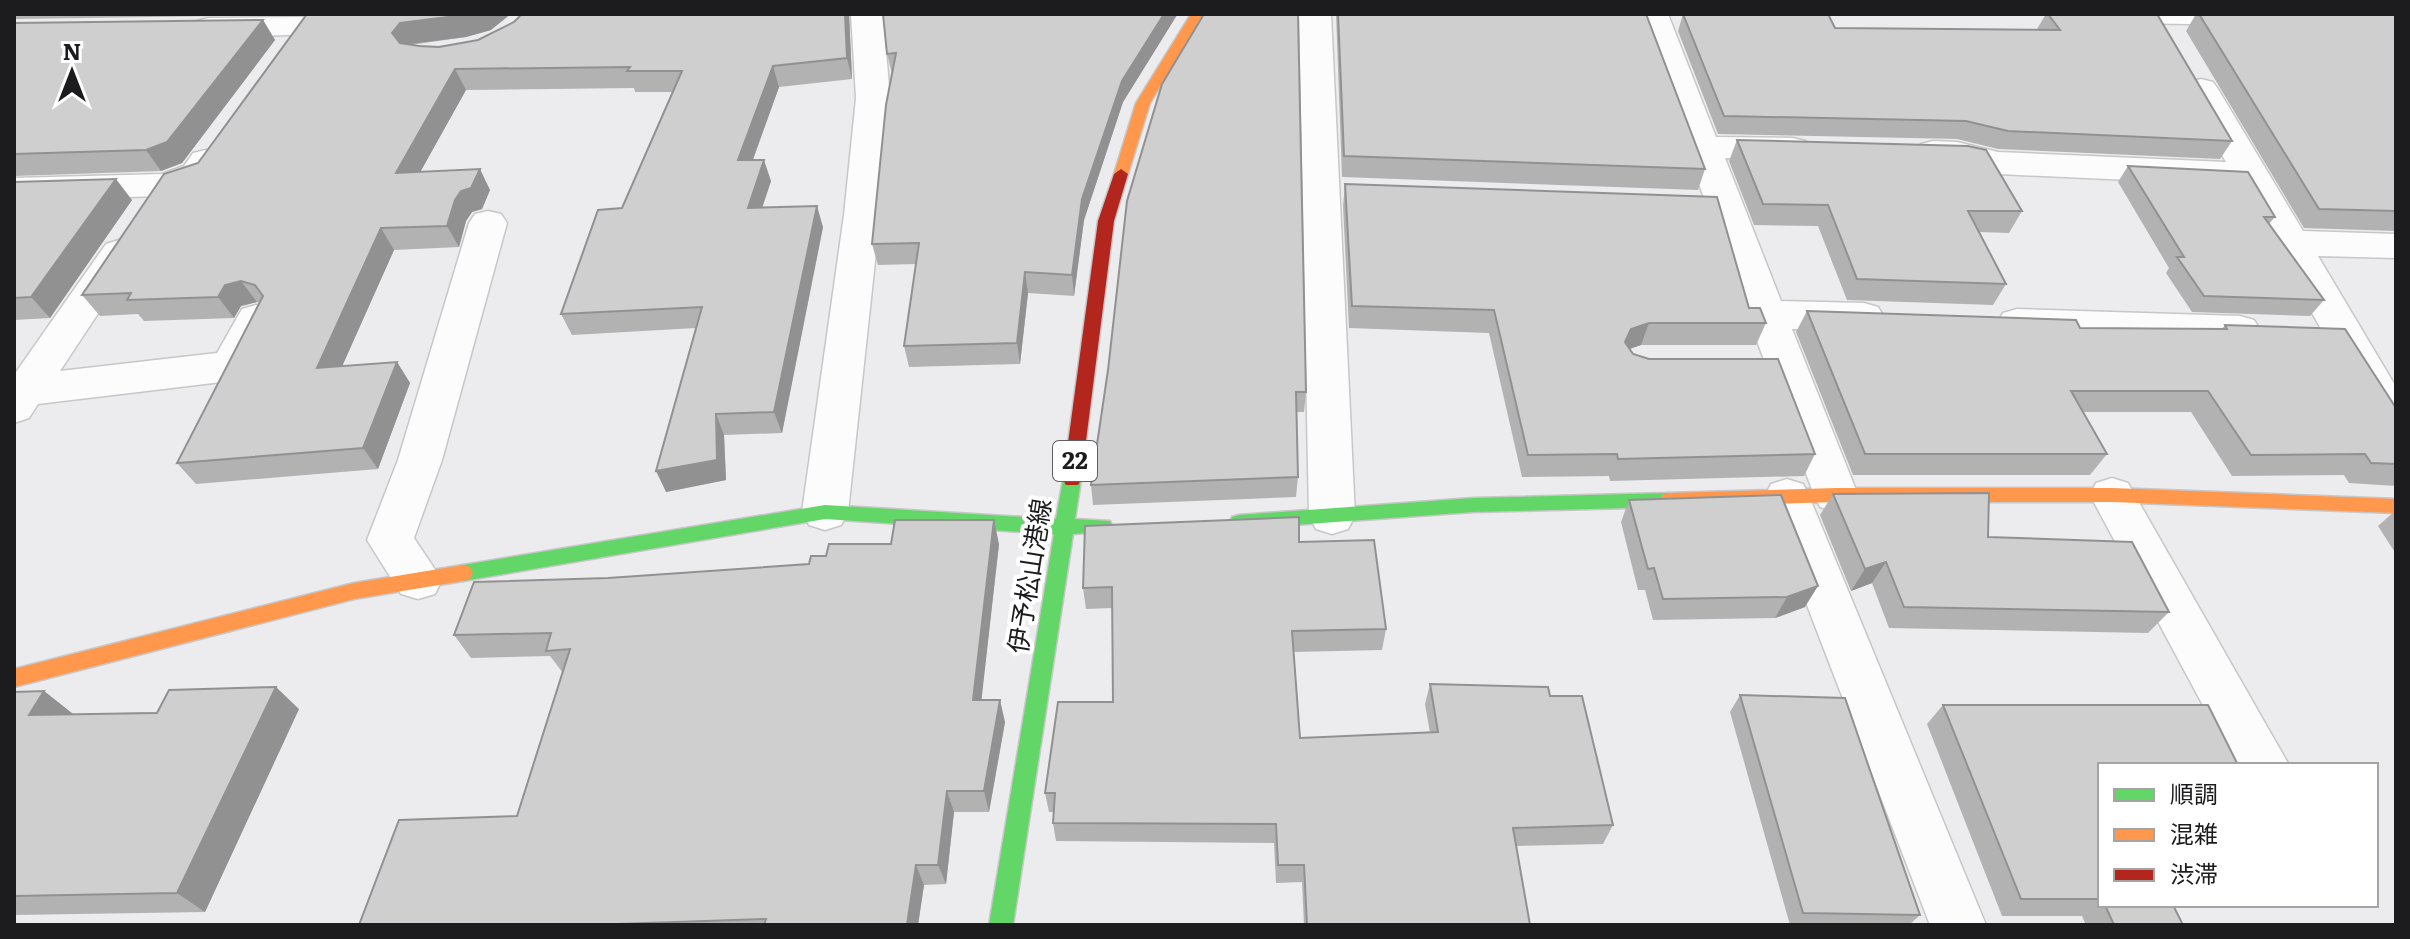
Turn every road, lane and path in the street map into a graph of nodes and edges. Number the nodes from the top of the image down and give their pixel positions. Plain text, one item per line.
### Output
1 (867, 14) edge
2 (1197, 14) edge
3 (1315, 14) edge
4 (1652, 14) edge
5 (2123, 14) edge
6 (2157, 15) edge
7 (2210, 15) edge
8 (2288, 17) edge
9 (310, 20) edge
10 (182, 29) edge
11 (278, 64) edge
12 (224, 138) edge
13 (1703, 147) junction
14 (1830, 150) edge
15 (1893, 151) edge
16 (2251, 174) junction
17 (165, 185) junction
18 (14, 189) edge
19 (488, 223) dead end
20 (2291, 243) junction
21 (2396, 246) edge
22 (1767, 314) junction
23 (256, 319) edge
24 (1907, 319) edge
25 (1985, 322) edge
26 (2344, 334) junction
27 (20, 399) edge
28 (2396, 423) edge
29 (1836, 495) junction
30 (2112, 495) junction
31 (1787, 496) junction
32 (2396, 506) edge
33 (825, 512) junction
34 (1332, 516) junction
35 (1224, 522) edge
36 (1128, 525) edge
37 (1065, 527) junction
38 (418, 580) junction
39 (14, 678) edge
40 (2262, 763) edge
41 (1001, 925) edge
42 (1958, 925) edge

1 - 33 street
2 - 37 street, 伊予松山港線 / 22
3 - 34 street
4 - 13 street
5 - 6 street
6 - 7 street
6 - 16 street
7 - 8 street
9 - 10 street
9 - 11 street
12 - 17 street
13 - 14 street
13 - 22 street
15 - 16 street
16 - 20 street
17 - 18 street
17 - 27 street
19 - 38 street
20 - 21 street
20 - 26 street
22 - 24 street
22 - 29 street
23 - 27 street
25 - 26 street
26 - 28 street
29 - 30 street
29 - 31 street
30 - 32 street
30 - 40 street
31 - 34 street
31 - 42 street
33 - 37 street
33 - 38 street
34 - 35 street
36 - 37 street
37 - 41 street, 伊予松山港線 / 22
38 - 39 street

